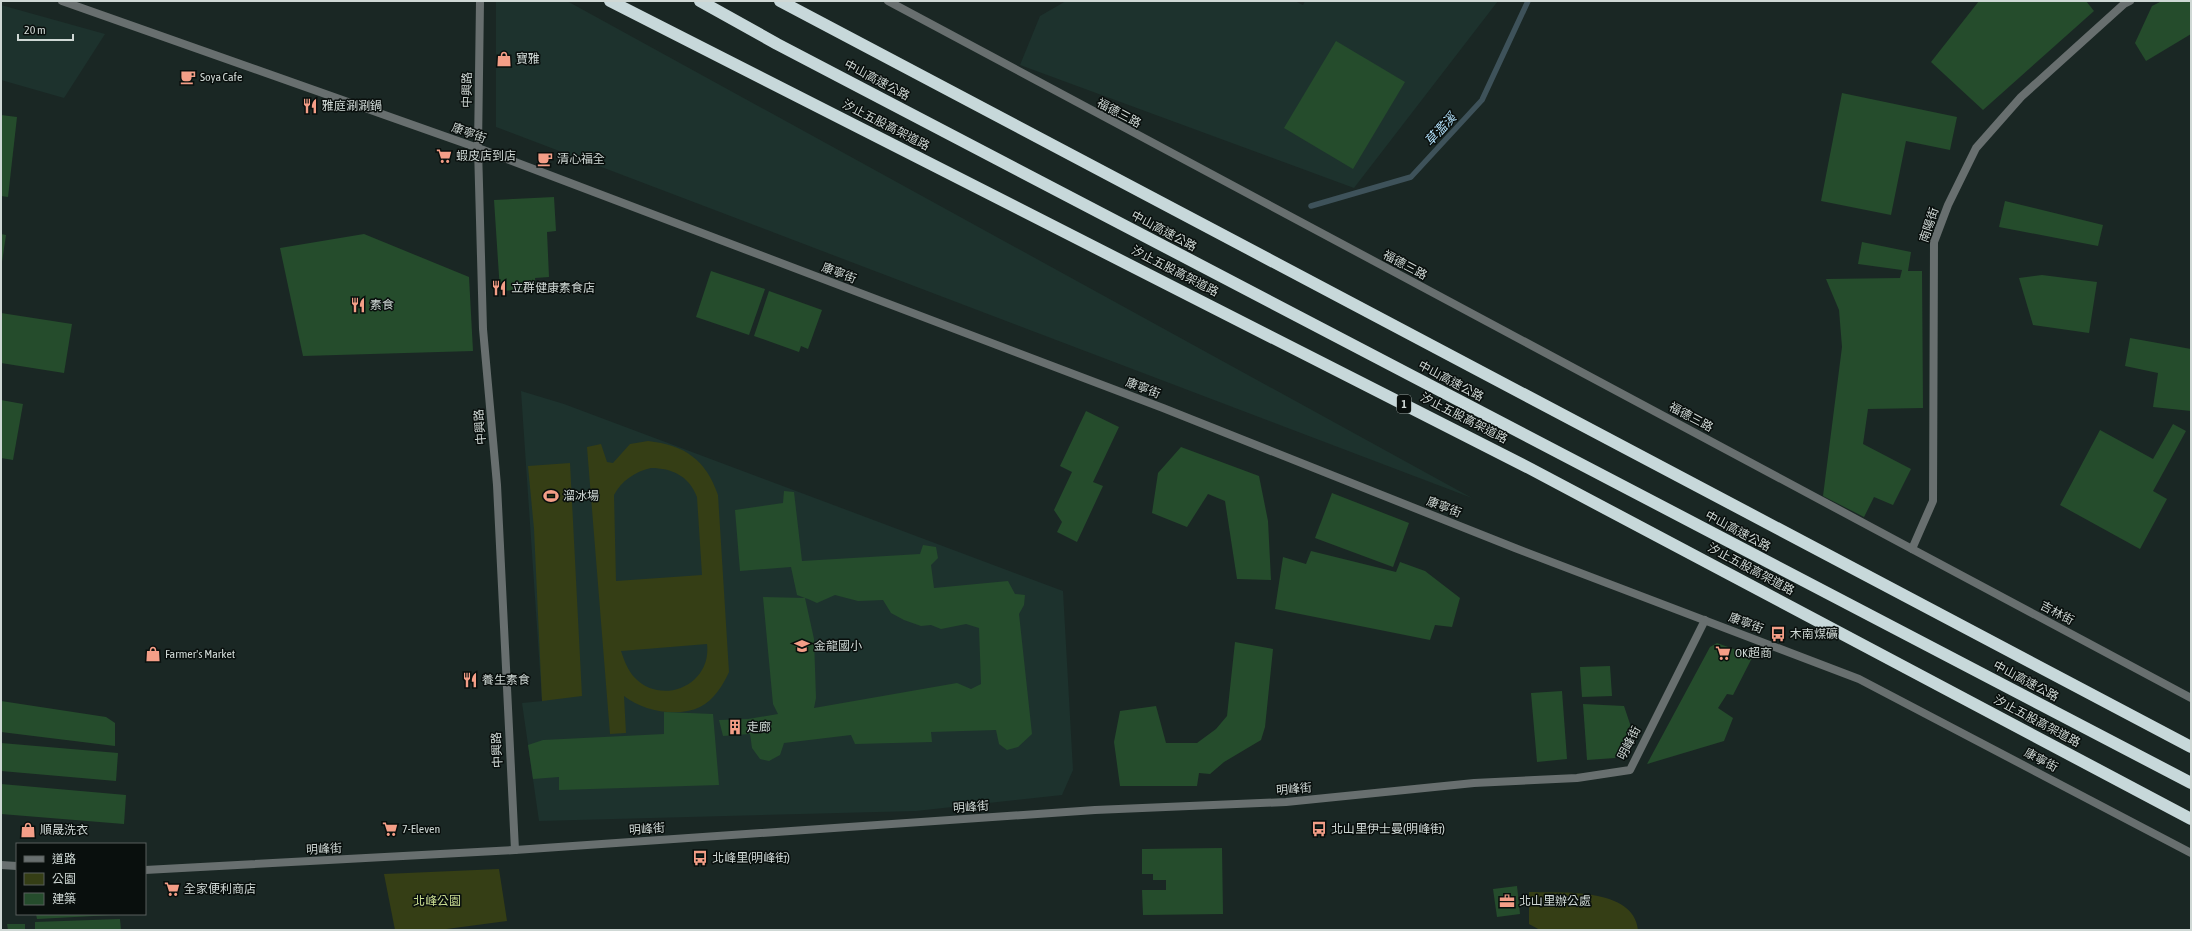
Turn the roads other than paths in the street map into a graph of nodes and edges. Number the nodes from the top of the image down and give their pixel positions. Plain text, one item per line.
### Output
1 (62, 1) edge
2 (480, 1) edge
3 (610, 1) edge
4 (700, 1) edge
5 (780, 1) edge
6 (888, 1) edge
7 (2130, 1) edge
8 (478, 148) junction
9 (1912, 548) junction
10 (1705, 620) junction
11 (2191, 698) edge
12 (2191, 747) edge
13 (2191, 783) edge
14 (2191, 819) edge
15 (515, 850) junction
16 (2191, 853) edge
17 (1, 865) edge
18 (16, 866) edge
19 (146, 870) edge

1 - 8 street, 康寧街
2 - 8 street, 中興路
3 - 14 highway, 汐止五股高架道路 / 1
4 - 13 highway, 中山高速公路 / 1
5 - 12 highway, 中山高速公路
6 - 9 street, 福德三路
7 - 9 street, 南陽街
8 - 10 street, 康寧街
8 - 15 street, 中興路
9 - 11 street, 吉林街
10 - 15 street, 明峰街
10 - 16 street, 康寧街
15 - 19 street, 明峰街
17 - 18 street

